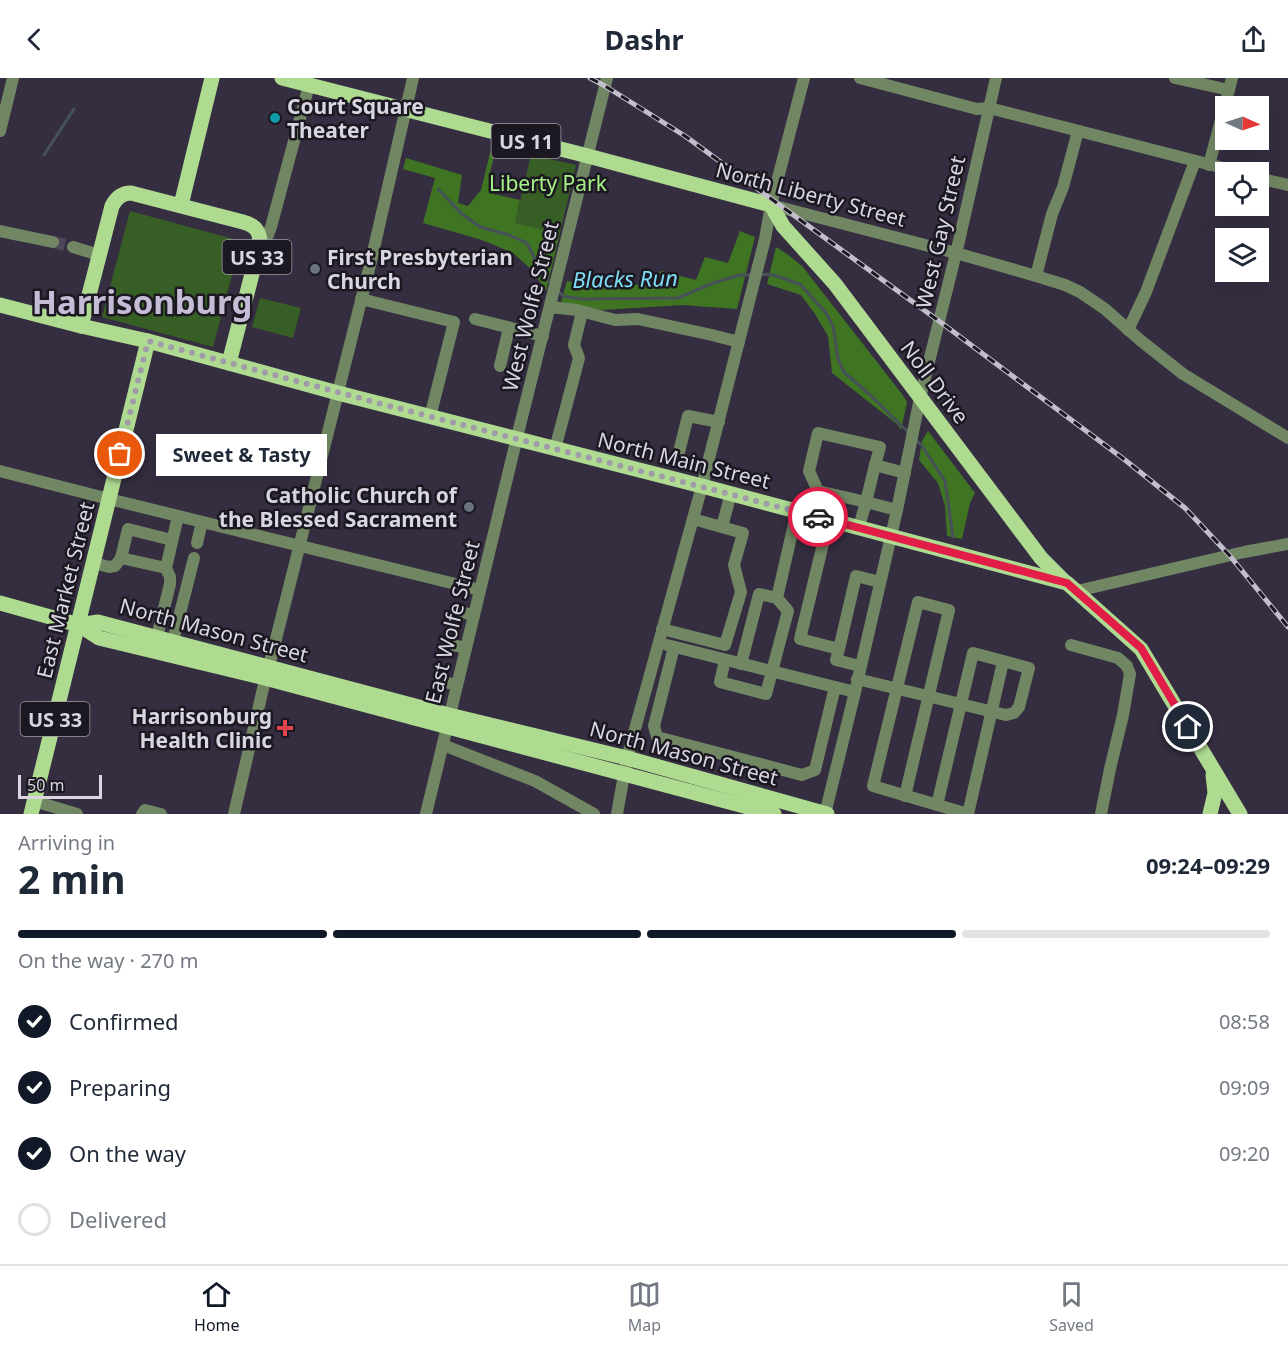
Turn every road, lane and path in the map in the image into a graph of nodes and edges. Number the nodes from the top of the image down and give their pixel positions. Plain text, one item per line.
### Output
1 (13, 78) edge
2 (212, 78) edge
3 (282, 78) edge
4 (412, 78) edge
5 (607, 78) edge
6 (804, 78) edge
7 (860, 78) edge
8 (996, 78) edge
9 (1175, 78) edge
10 (1230, 84) edge
11 (309, 85) junction
12 (989, 108) junction
13 (405, 110) junction
14 (2, 117) edge
15 (0, 131) edge
16 (1078, 131) junction
17 (588, 156) junction
18 (1195, 161) junction
19 (1209, 165) junction
20 (1215, 166) edge
21 (1269, 181) edge
22 (1288, 185) edge
23 (771, 205) junction
24 (181, 206) junction
25 (0, 231) edge
26 (52, 242) tunnel mouth
27 (260, 243) junction
28 (73, 247) tunnel mouth
29 (956, 253) junction
30 (99, 255) junction
31 (1036, 276) junction
32 (361, 299) junction
33 (552, 301) junction
34 (0, 305) edge
35 (582, 312) junction
36 (475, 320) dead end
37 (81, 326) junction
38 (509, 328) junction
39 (1128, 330) junction
40 (543, 336) junction
41 (148, 341) junction
42 (739, 342) junction
43 (229, 363) junction
44 (500, 366) dead end
45 (338, 393) junction
46 (920, 398) junction
47 (430, 417) junction
48 (719, 422) junction
49 (1288, 438) edge
50 (517, 439) junction
51 (555, 449) junction
52 (677, 460) dead end
53 (875, 465) junction
54 (0, 471) edge
55 (905, 473) junction
56 (702, 486) junction
57 (818, 491) junction
58 (731, 493) junction
59 (109, 499) junction
60 (866, 502) junction
61 (897, 510) junction
62 (798, 511) junction
63 (813, 515) junction
64 (178, 516) junction
65 (693, 519) junction
66 (829, 519) junction
67 (722, 527) junction
68 (859, 528) junction
69 (891, 536) junction
70 (172, 540) junction
71 (1288, 544) edge
72 (305, 547) junction
73 (121, 558) junction
74 (194, 562) dead end
75 (94, 563) junction
76 (166, 568) junction
77 (293, 572) junction
78 (306, 575) dead end
79 (880, 582) junction
80 (1072, 587) junction
81 (480, 590) junction
82 (777, 598) junction
83 (0, 603) edge
84 (460, 612) dead end
85 (474, 615) junction
86 (79, 625) junction
87 (662, 628) junction
88 (157, 637) junction
89 (173, 641) junction
90 (658, 643) junction
91 (453, 645) dead end
92 (1071, 645) dead end
93 (674, 647) junction
94 (466, 648) junction
95 (838, 649) junction
96 (725, 660) junction
97 (1003, 662) junction
98 (741, 664) junction
99 (860, 666) junction
100 (267, 672) junction
101 (772, 672) junction
102 (857, 679) junction
103 (835, 687) junction
104 (897, 689) junction
105 (855, 692) junction
106 (929, 697) junction
107 (960, 704) junction
108 (992, 712) junction
109 (448, 721) junction
110 (443, 745) junction
111 (627, 758) junction
112 (1211, 766) junction
113 (624, 775) junction
114 (905, 796) junction
115 (937, 805) junction
116 (32, 807) edge
117 (756, 812) edge
118 (77, 814) edge
119 (142, 814) edge
120 (161, 814) edge
121 (234, 814) edge
122 (426, 814) edge
123 (594, 814) edge
124 (617, 814) edge
125 (774, 814) edge
126 (825, 814) edge
127 (968, 814) edge
128 (1101, 814) edge
129 (1210, 814) edge
130 (1240, 814) edge

1 - 14 street
2 - 24 main road
3 - 11 main road, North Liberty Street / US 11
4 - 13 street
5 - 17 street, West Wolfe Street
6 - 23 street
7 - 12 street
8 - 12 street, West Gay Street
9 - 10 street
10 - 19 street
11 - 13 main road, North Liberty Street / US 11
11 - 27 street
12 - 16 street
12 - 29 street, West Gay Street
13 - 17 main road, North Liberty Street / US 11
13 - 32 street
14 - 15 street
16 - 18 street
16 - 31 street
17 - 23 main road, North Liberty Street / US 11
17 - 33 street, West Wolfe Street
18 - 19 street
18 - 39 street
19 - 20 street
21 - 22 street
23 - 29 street, North Liberty Street
23 - 42 street
23 - 46 main road, Noll Drive
24 - 27 main road, US 33
24 - 30 main road, US 33
25 - 26 street
27 - 43 main road, US 33
28 - 30 street
29 - 31 street, North Liberty Street
29 - 46 street, West Gay Street
30 - 37 main road, US 33
31 - 39 street, North Liberty Street
32 - 45 street
32 - 47 street
33 - 35 street
33 - 40 street, West Wolfe Street
34 - 37 main road, North Main Street
35 - 42 street
35 - 51 street
36 - 38 street
37 - 41 main road, North Main Street
38 - 40 street
38 - 44 street
39 - 49 street, North Liberty Street
40 - 50 street, West Wolfe Street
41 - 43 main road, North Main Street
41 - 59 main road, East Market Street / US 33
42 - 48 street
43 - 45 main road, North Main Street
45 - 47 main road, North Main Street
45 - 72 street
46 - 55 street, West Gay Street
46 - 80 main road, Noll Drive
47 - 50 main road, North Main Street
48 - 52 street
48 - 56 street
50 - 51 main road, North Main Street
50 - 81 street, East Wolfe Street
51 - 56 main road, North Main Street
53 - 55 street
53 - 57 street
53 - 60 street
54 - 59 street
55 - 61 street, West Gay Street
56 - 58 main road, North Main Street
56 - 65 street
57 - 60 street
57 - 63 street
58 - 62 main road, North Main Street
58 - 67 street
59 - 64 street
59 - 75 main road, East Market Street / US 33
60 - 61 street
60 - 68 street
61 - 69 street, West Gay Street
62 - 63 main road, North Main Street
62 - 82 street
63 - 66 main road, North Main Street
64 - 70 street
64 - 72 street
65 - 67 street
65 - 87 street
66 - 68 main road, North Main Street
66 - 95 street
67 - 87 street
68 - 69 main road, North Main Street
69 - 79 street, West Gay Street
69 - 80 main road, North Main Street
70 - 73 street
70 - 76 street
71 - 80 street
72 - 77 street
72 - 81 street
73 - 75 street
73 - 76 street
74 - 89 street
75 - 86 main road, East Market Street / US 33
76 - 88 street
77 - 78 street
77 - 100 street
79 - 95 street
79 - 99 street, West Gay Street
80 - 112 main road, North Main Street
81 - 85 street, East Wolfe Street
82 - 98 street
82 - 101 street
83 - 86 main road
84 - 85 street
85 - 94 street, East Wolfe Street
86 - 88 main road, North Mason Street
86 - 100 main road, North Mason Street
86 - 116 main road, East Market Street / US 33
87 - 90 street
88 - 89 main road, North Mason Street
89 - 100 main road, North Mason Street
90 - 93 street
90 - 111 street
91 - 94 street
92 - 128 street
93 - 96 street
93 - 103 street
94 - 109 street, East Wolfe Street
95 - 99 street
96 - 98 street
96 - 101 street
97 - 107 street
97 - 108 street
97 - 108 street
98 - 101 street
99 - 102 street, West Gay Street
100 - 109 main road, North Mason Street
100 - 121 street
101 - 103 street
102 - 104 street
102 - 105 street, West Gay Street
103 - 105 street
104 - 106 street
104 - 106 street
104 - 114 street
105 - 126 street, West Gay Street
106 - 107 street
106 - 114 street
107 - 108 street
107 - 115 street
108 - 127 street
109 - 110 street, East Wolfe Street
109 - 111 main road, North Mason Street
109 - 113 main road, North Mason Street
110 - 122 street, East Wolfe Street
110 - 123 street
111 - 113 street
111 - 126 main road, North Mason Street
112 - 129 main road
112 - 130 main road, North Main Street
113 - 117 main road, North Mason Street
113 - 124 street
114 - 115 street
115 - 127 street
116 - 118 street
117 - 125 main road, North Mason Street
119 - 120 street

